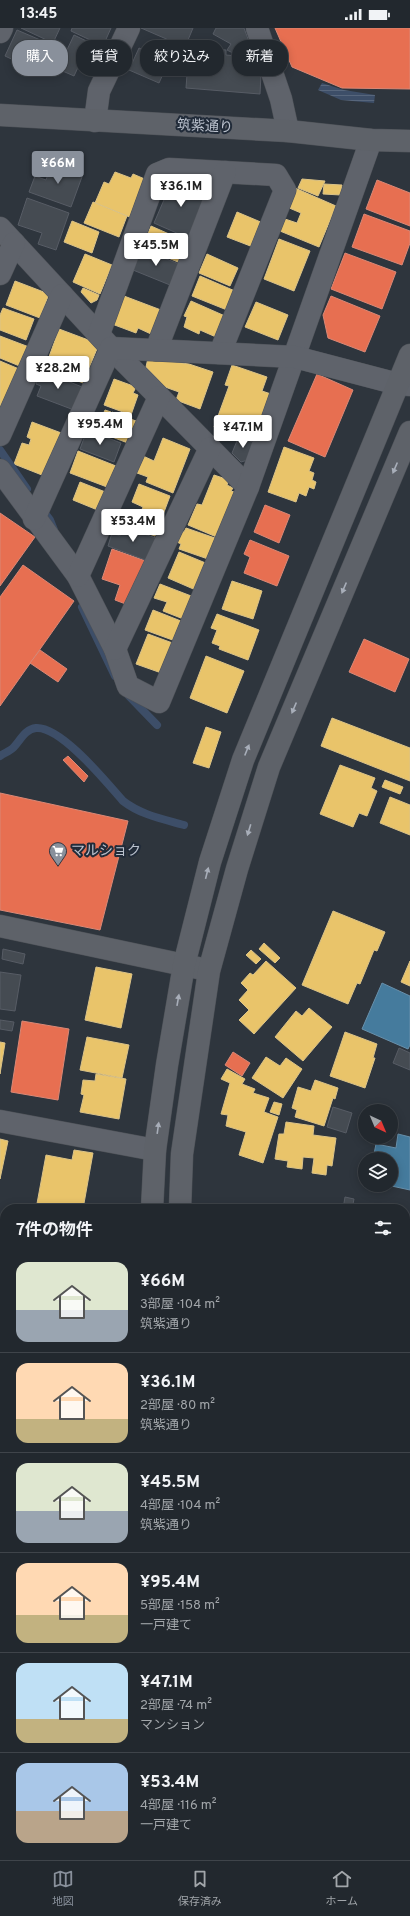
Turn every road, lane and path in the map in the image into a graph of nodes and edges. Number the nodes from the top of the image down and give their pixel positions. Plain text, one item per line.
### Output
1 (2, 28) edge
2 (129, 28) edge
3 (257, 28) edge
4 (0, 32) edge
5 (0, 115) edge
6 (95, 121) junction
7 (288, 131) junction
8 (371, 140) junction
9 (410, 141) edge
10 (225, 172) junction
11 (7, 235) edge
12 (0, 274) edge
13 (62, 295) junction
14 (105, 341) junction
15 (156, 350) junction
16 (220, 353) junction
17 (410, 354) edge
18 (295, 357) junction
19 (404, 384) edge
20 (159, 397) junction
21 (410, 432) edge
22 (0, 435) edge
23 (210, 448) junction
24 (0, 470) edge
25 (248, 487) junction
26 (34, 519) junction
27 (78, 576) junction
28 (115, 649) junction
29 (0, 926) edge
30 (184, 965) junction
31 (209, 971) junction
32 (0, 1121) edge
33 (155, 1150) junction
34 (152, 1204) edge
35 (180, 1204) edge

1 - 4 street
2 - 6 street
3 - 7 street
5 - 6 street, 筑紫通り
6 - 7 street, 筑紫通り
7 - 8 street, 筑紫通り
8 - 9 street, 筑紫通り
8 - 18 street
10 - 14 street
10 - 15 street
10 - 16 street
11 - 12 street
11 - 13 street
13 - 14 street
13 - 22 street
14 - 15 street
14 - 20 street
14 - 26 street
15 - 16 street
16 - 18 street
17 - 19 street
18 - 19 street
18 - 25 street
30 -> 19 street
20 - 23 street
20 - 27 street
21 -> 31 street
23 - 25 street
23 - 28 street
24 - 26 street
25 - 28 street
26 - 27 street
27 - 28 street
29 - 30 street
30 - 31 street
33 -> 30 street
31 - 35 street
32 - 33 street
33 - 34 street

